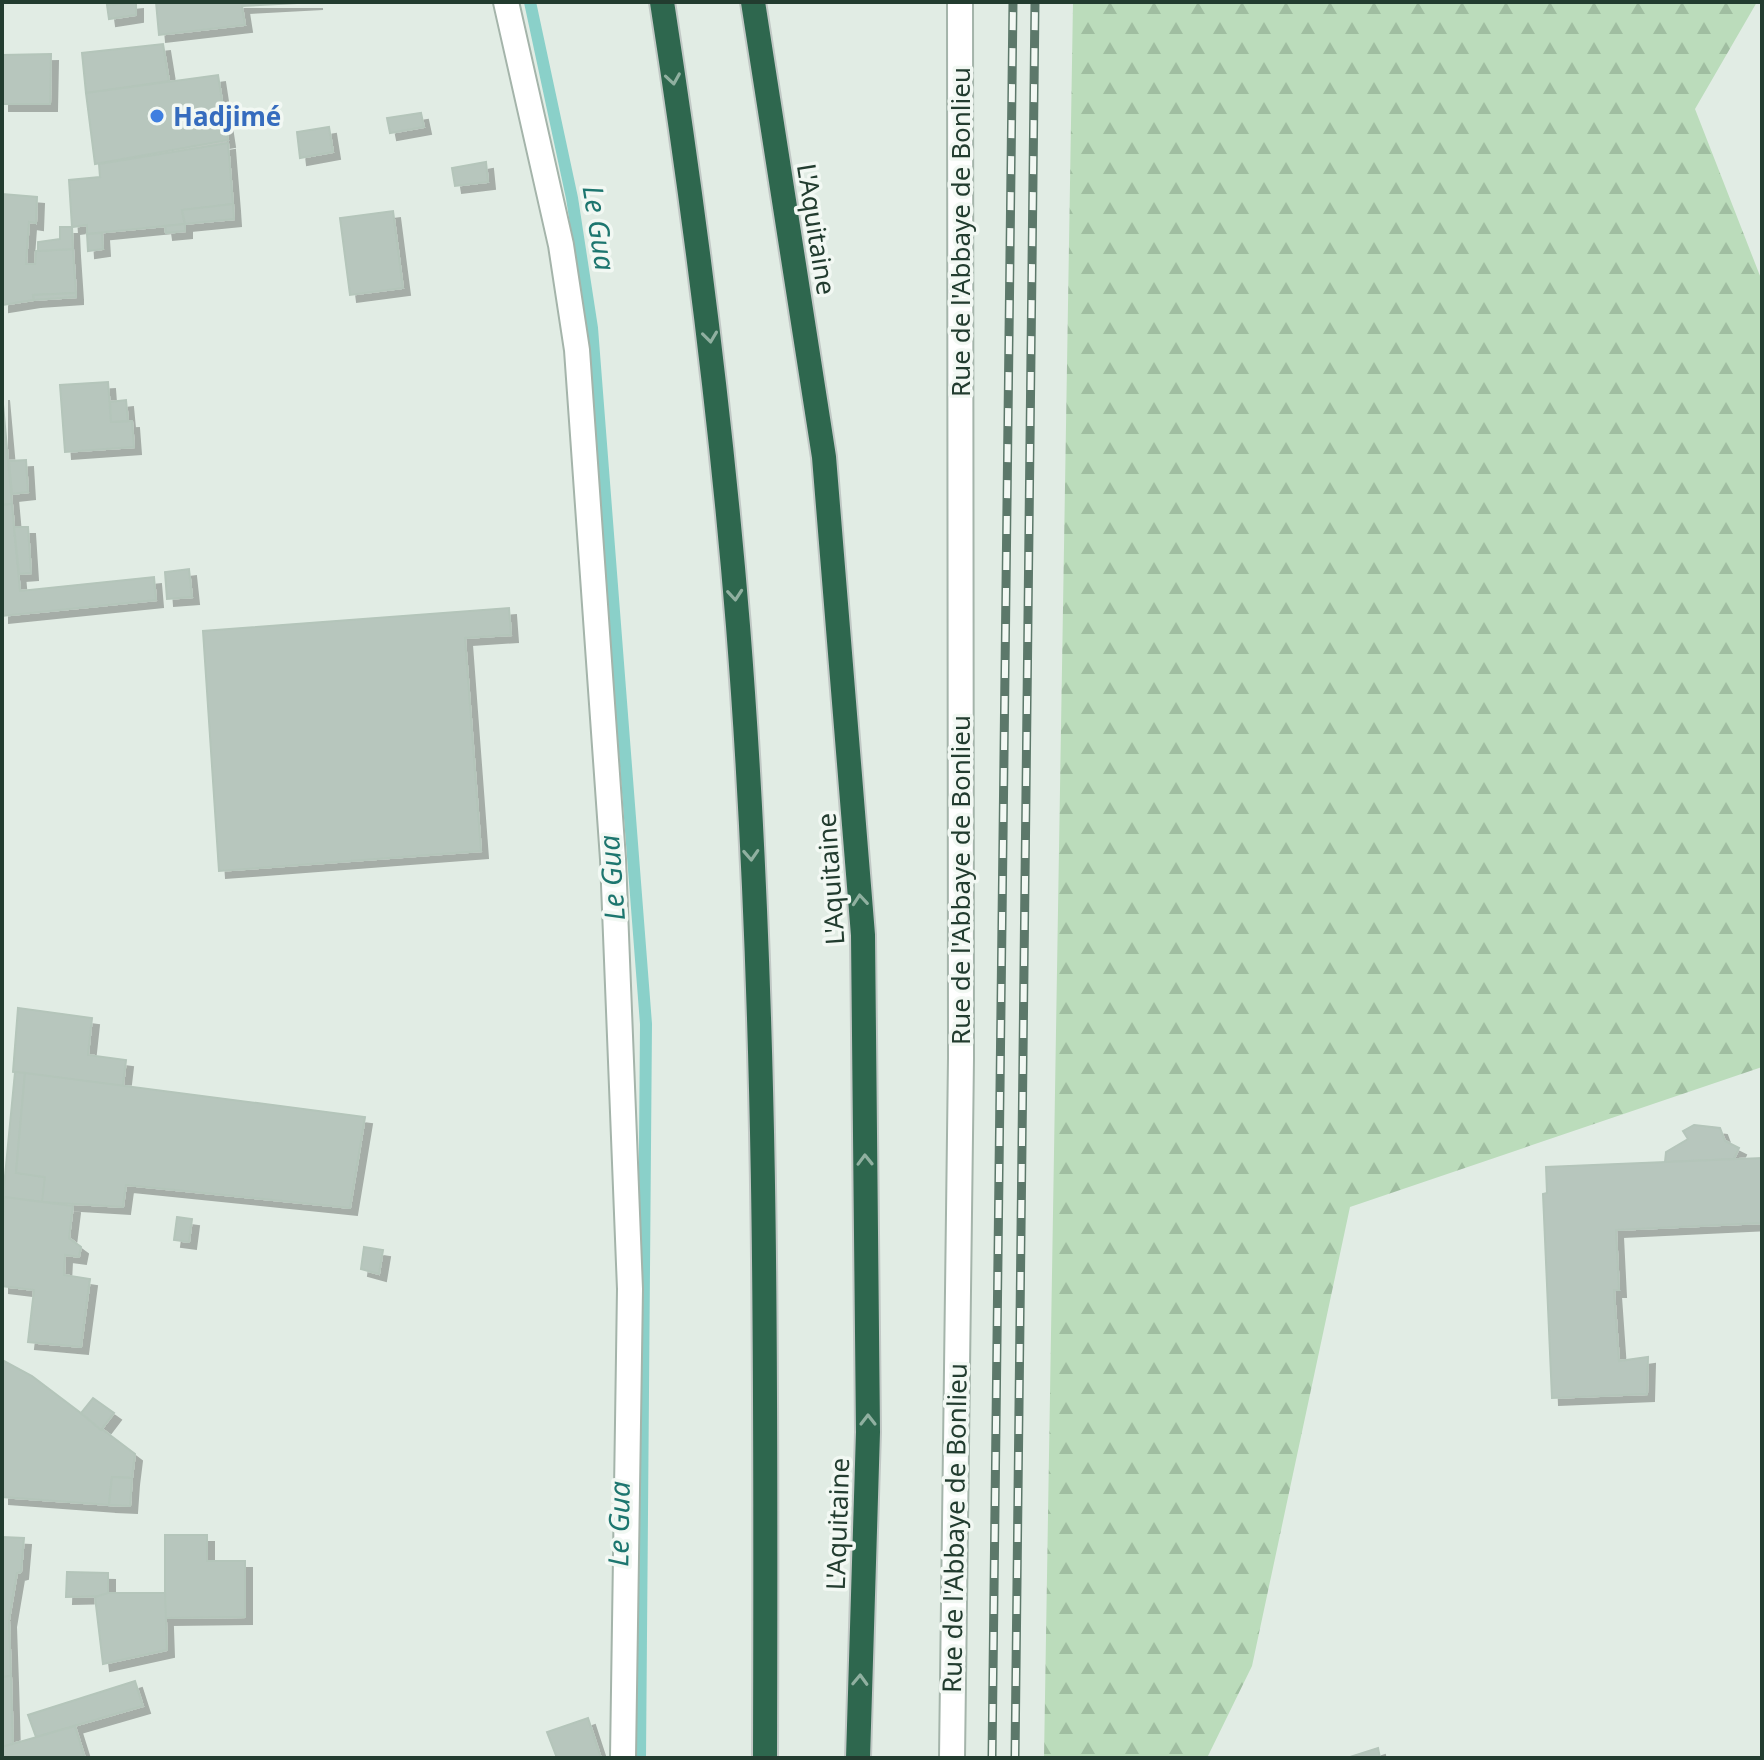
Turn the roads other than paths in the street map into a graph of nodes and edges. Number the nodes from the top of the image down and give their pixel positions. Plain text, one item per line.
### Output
1 (506, 2) edge
2 (662, 2) edge
3 (753, 2) edge
4 (960, 2) edge
5 (623, 1758) edge
6 (765, 1758) edge
7 (858, 1758) edge
8 (952, 1758) edge

1 - 5 street
2 -> 6 highway
7 -> 3 highway, L'Aquitaine
4 - 8 street, Rue de l'Abbaye de Bonlieu

